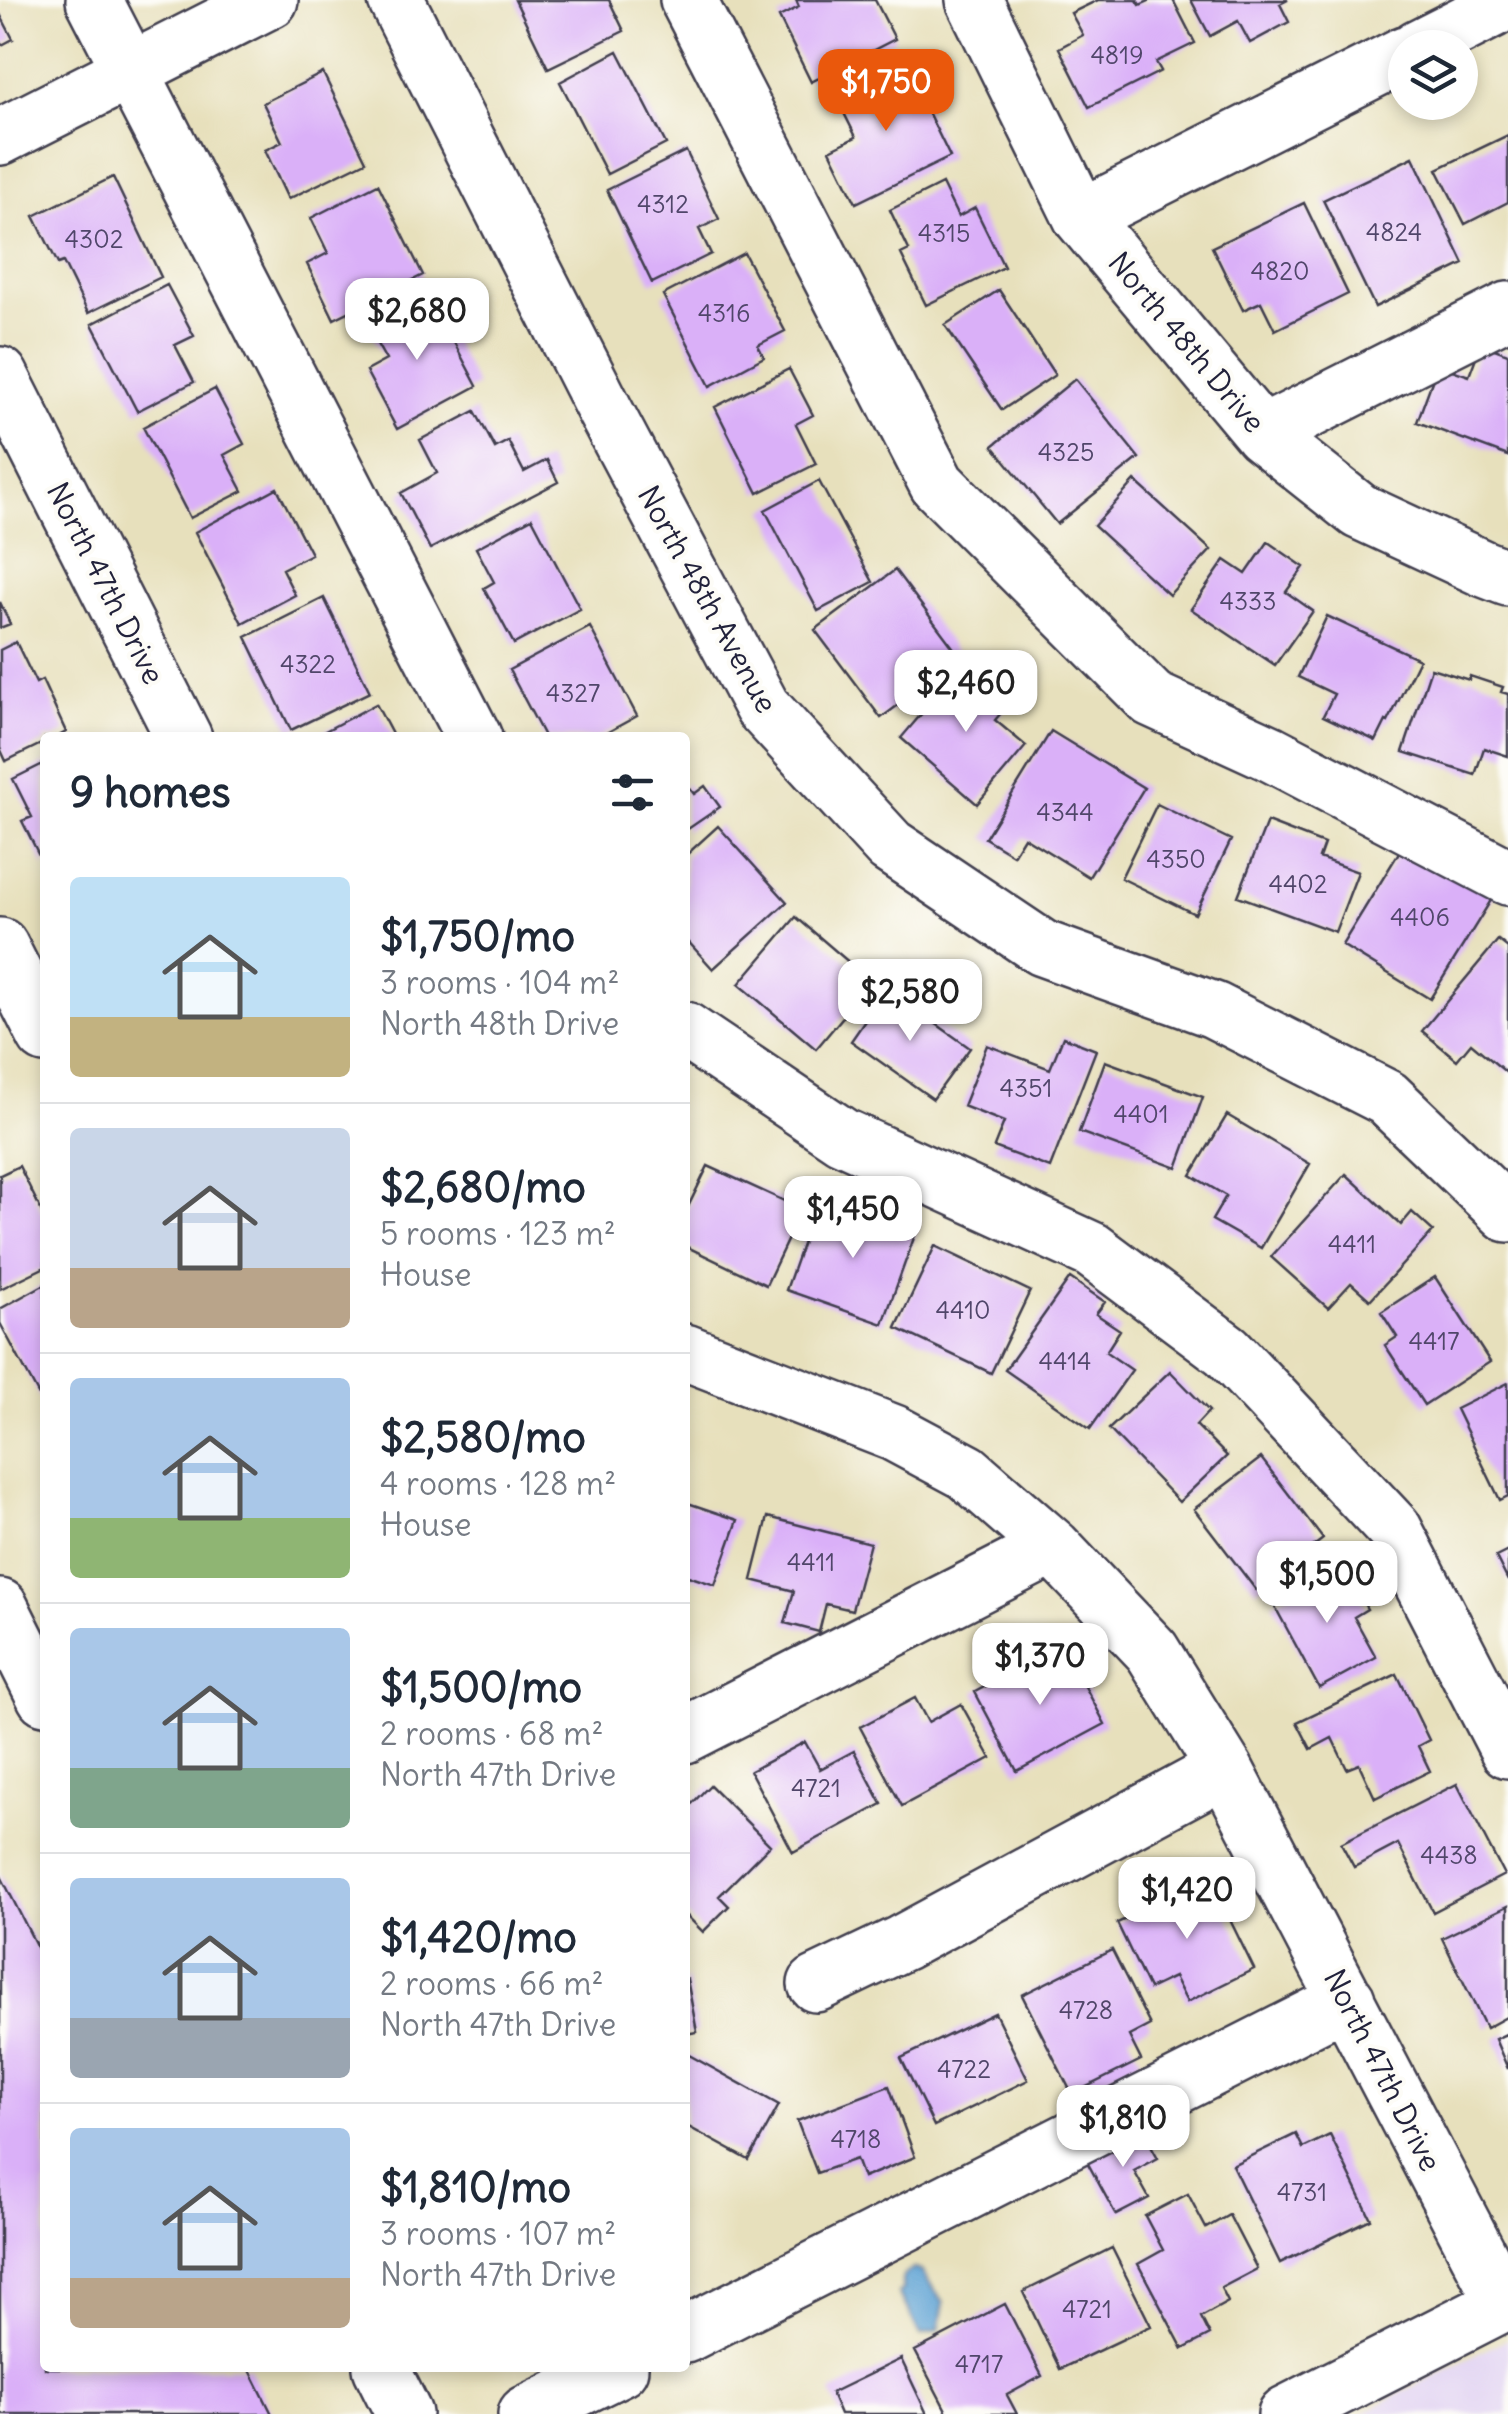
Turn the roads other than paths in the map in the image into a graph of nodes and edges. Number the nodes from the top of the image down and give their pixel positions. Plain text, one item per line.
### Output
1 (94, 0) edge
2 (270, 0) edge
3 (396, 0) edge
4 (688, 0) edge
5 (974, 0) edge
6 (1492, 10) dead end
7 (1453, 30) edge
8 (1388, 63) edge
9 (129, 71) junction
10 (0, 137) edge
11 (1082, 217) junction
12 (1508, 310) edge
13 (0, 375) edge
14 (1262, 434) junction
15 (1508, 578) edge
16 (181, 732) edge
17 (471, 732) edge
18 (1508, 877) edge
19 (0, 946) edge
20 (40, 1025) edge
21 (690, 1033) edge
22 (1508, 1214) edge
23 (690, 1354) edge
24 (1052, 1547) junction
25 (0, 1607) edge
26 (40, 1687) edge
27 (690, 1732) edge
28 (1508, 1750) edge
29 (1225, 1770) junction
30 (816, 1984) dead end
31 (1347, 2000) junction
32 (1506, 2302) edge
33 (691, 2318) edge
34 (383, 2372) edge
35 (612, 2372) edge
36 (404, 2414) edge
37 (526, 2414) edge
38 (1286, 2414) edge

1 - 9 street
2 - 9 street
3 - 22 street, North 48th Avenue
4 - 18 street
5 - 11 street, North 48th Drive
6 - 7 street
8 - 11 street
9 - 10 street
9 - 17 street
11 - 14 street, North 48th Drive
12 - 14 street
13 - 16 street, North 47th Drive
14 - 15 street, North 48th Drive
19 - 20 street
21 - 28 street
23 - 24 street, North 47th Drive
24 - 27 street
24 - 29 street, North 47th Drive
25 - 26 street
29 - 30 street
29 - 31 street, North 47th Drive
31 - 32 street, North 47th Drive
31 - 33 street
32 - 38 street
34 - 36 street
35 - 37 street

